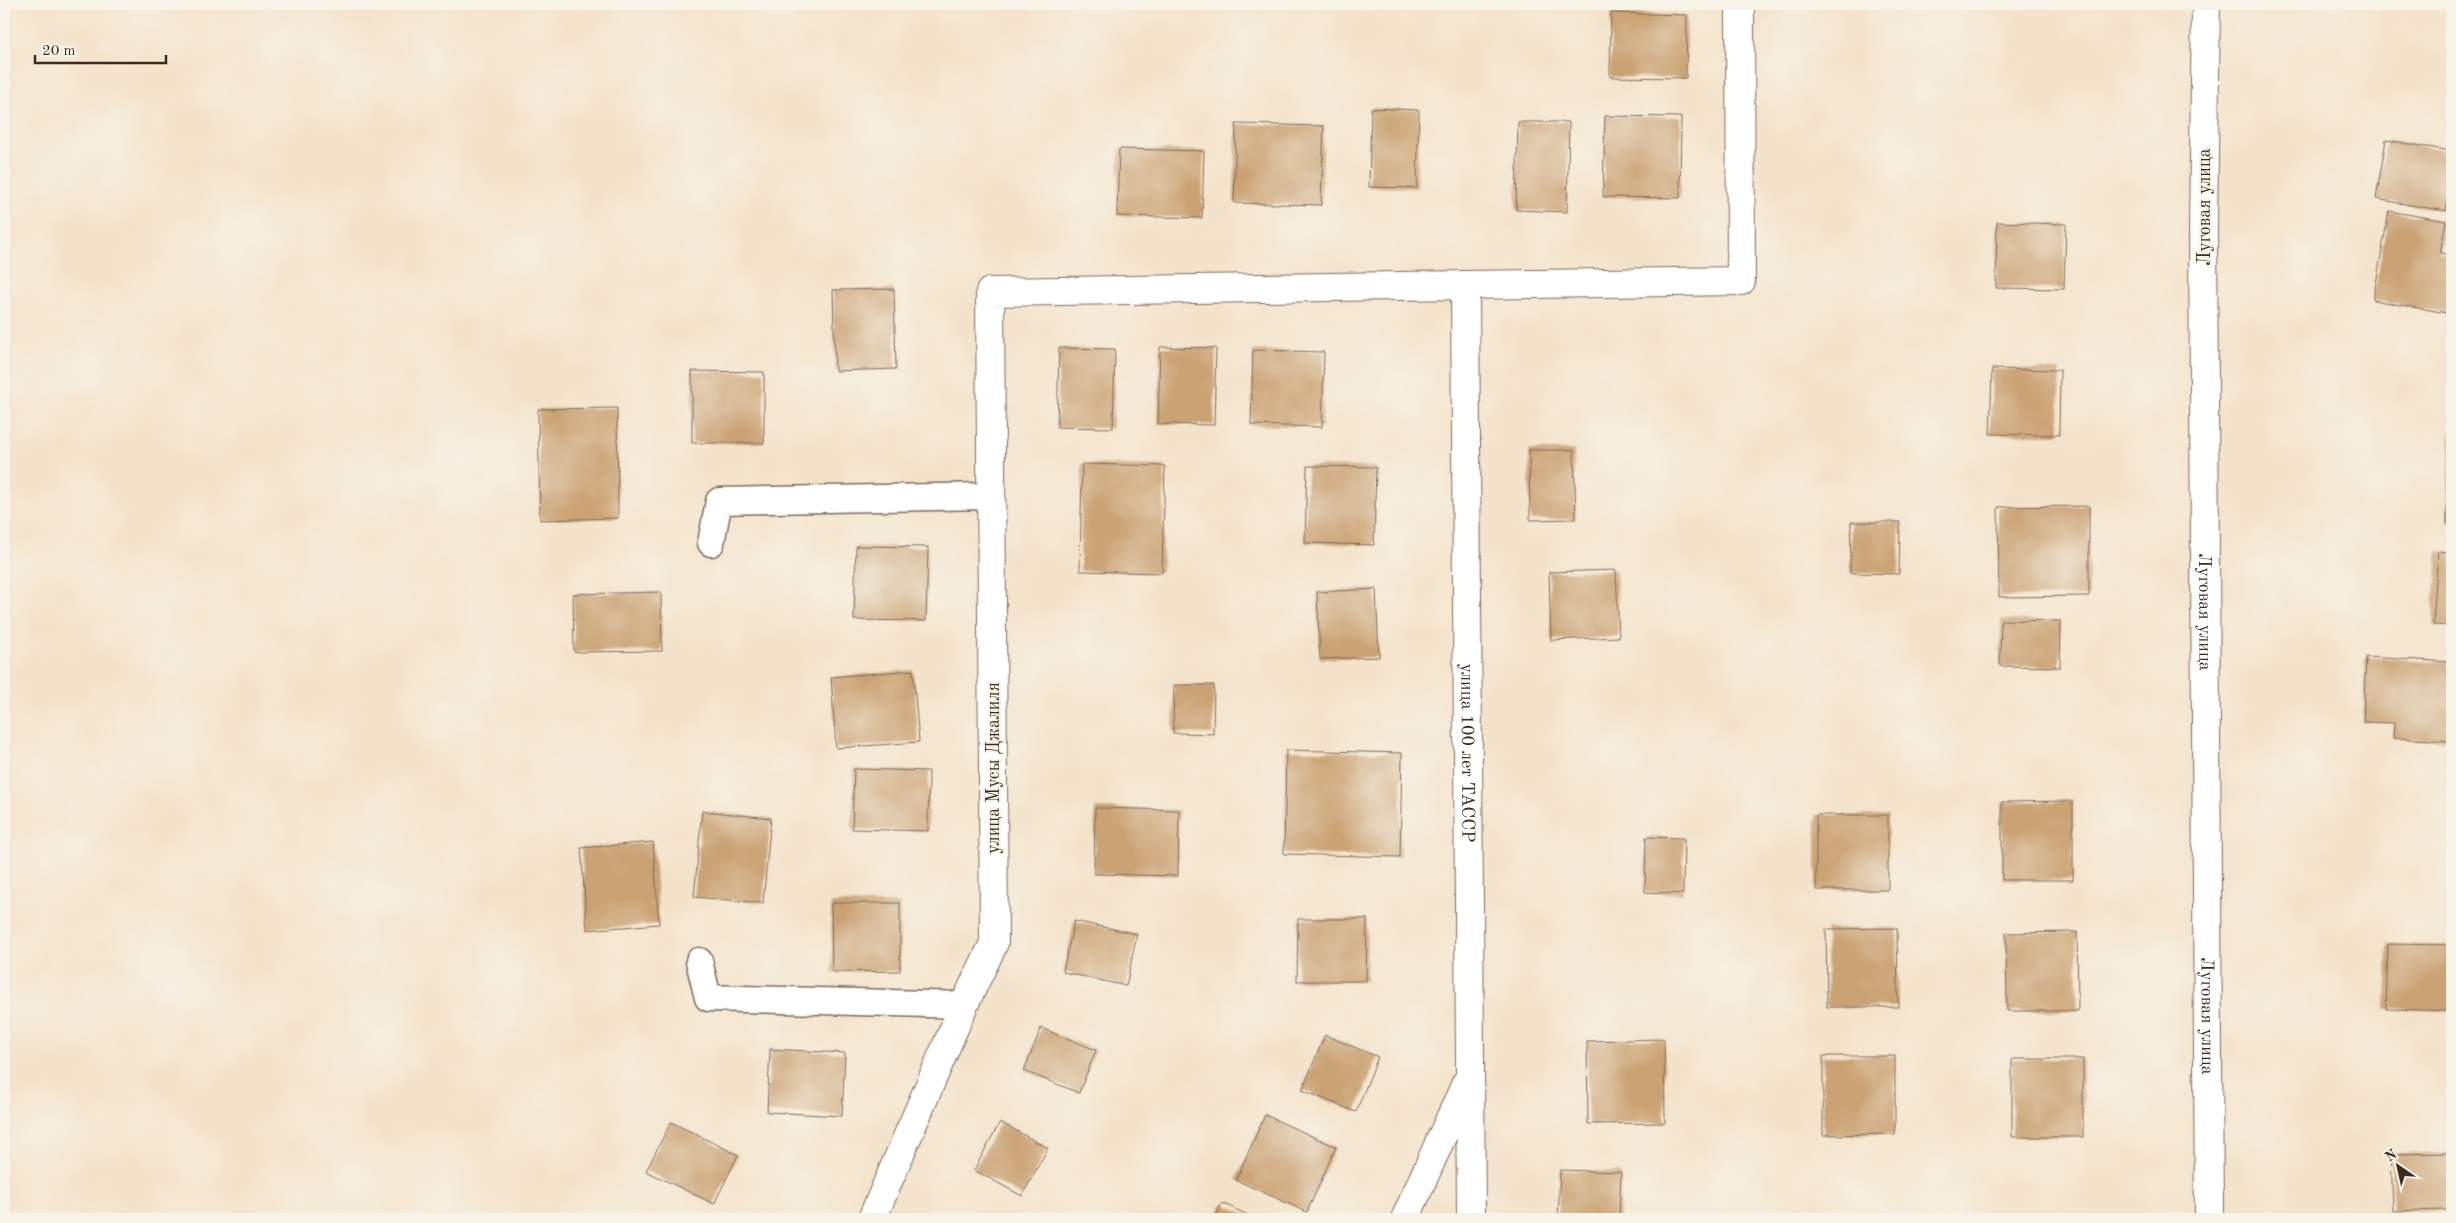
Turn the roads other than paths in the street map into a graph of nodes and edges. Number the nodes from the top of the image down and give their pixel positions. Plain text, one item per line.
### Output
1 (1740, 4) edge
2 (2206, 4) edge
3 (1465, 285) junction
4 (991, 496) junction
5 (711, 543) dead end
6 (699, 961) dead end
7 (964, 1005) junction
8 (1470, 1075) junction
9 (872, 1219) edge
10 (1405, 1219) edge
11 (1471, 1219) edge
12 (2209, 1219) edge

1 - 3 street
2 - 12 street, Луговая улица
3 - 4 street, улица Мусы Джалиля
3 - 8 street, улица 100 лет ТАССР
4 - 5 lane
4 - 7 street, улица Мусы Джалиля
6 - 7 lane
7 - 9 street, улица Мусы Джалиля
8 - 10 street
8 - 11 street, улица 100 лет ТАССР

